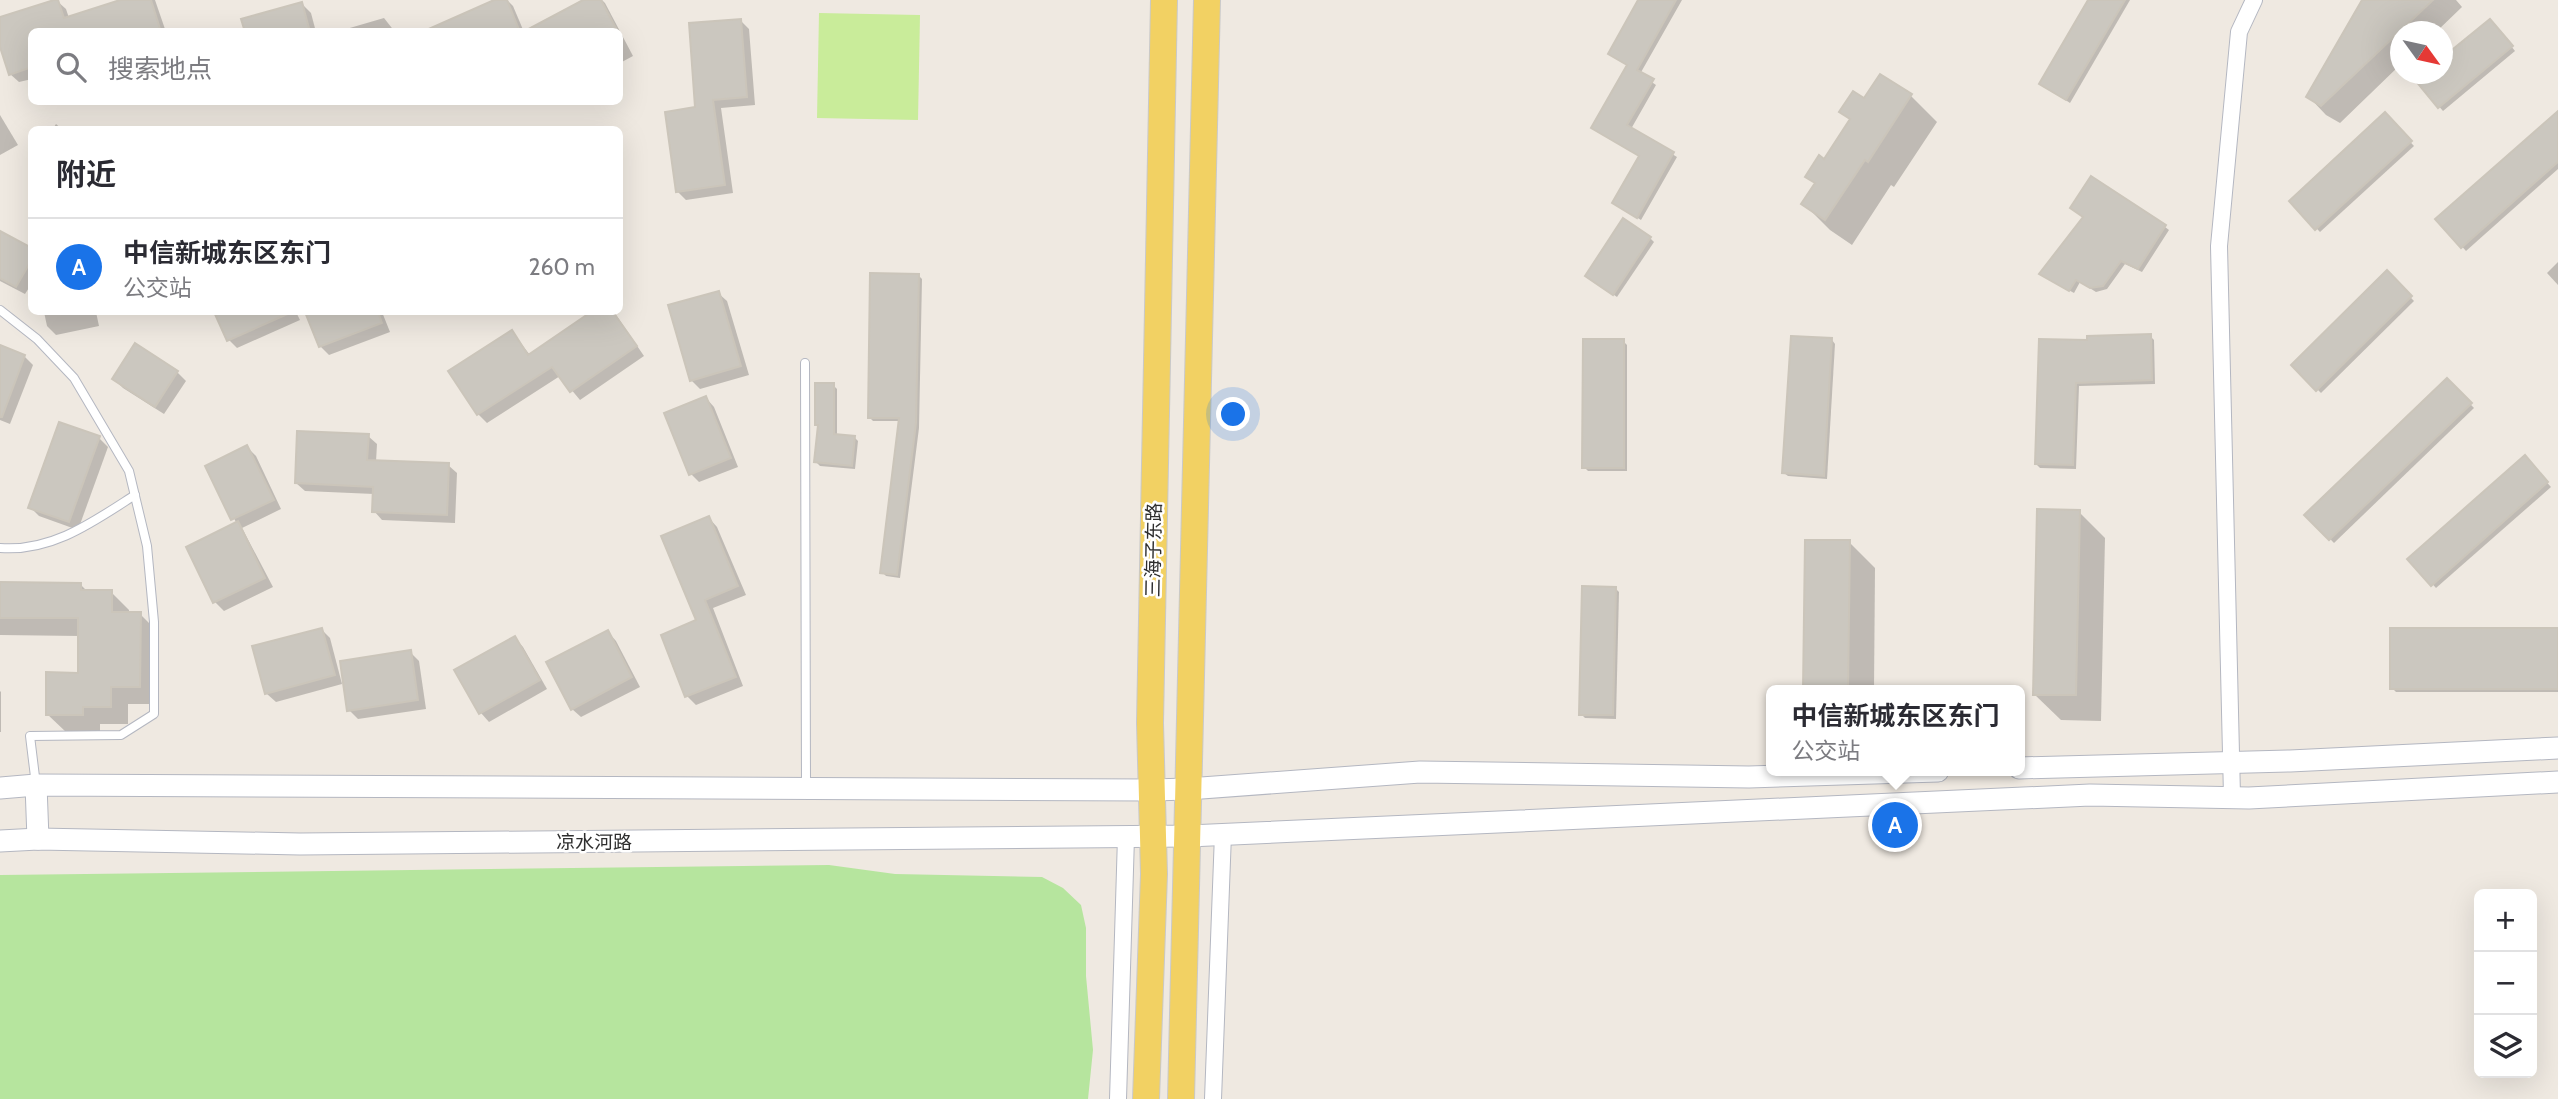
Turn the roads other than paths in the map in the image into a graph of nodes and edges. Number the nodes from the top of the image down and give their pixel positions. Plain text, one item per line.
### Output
1 (1164, 0) edge
2 (1207, 0) edge
3 (2254, 0) edge
4 (0, 310) edge
5 (805, 363) dead end
6 (135, 495) junction
7 (0, 548) edge
8 (2558, 748) edge
9 (2232, 761) junction
10 (2025, 768) edge
11 (1780, 776) edge
12 (2558, 782) edge
13 (36, 785) junction
14 (0, 788) edge
15 (1188, 789) junction
16 (807, 790) junction
17 (1152, 790) junction
18 (2232, 796) junction
19 (1223, 834) junction
20 (1189, 836) junction
21 (1126, 837) junction
22 (1153, 837) junction
23 (38, 839) junction
24 (0, 841) edge
25 (1119, 1097) edge
26 (1212, 1097) edge
27 (1146, 1099) edge
28 (1181, 1099) edge

1 - 17 main road, 三海子东路
2 - 15 main road
3 - 9 street
4 - 6 lane
5 - 16 lane
6 - 7 lane
6 - 13 lane
8 - 9 street
9 - 10 street
9 - 18 street
11 - 15 street
12 - 18 street, 凉水河路
13 - 14 street
13 - 16 street
13 - 23 street
15 - 17 street
15 - 20 main road
16 - 17 street
17 - 22 main road, 三海子东路
18 - 19 street, 凉水河路
19 - 20 street, 凉水河路
19 - 26 street
20 - 22 street, 凉水河路
20 - 28 main road
21 - 22 street, 凉水河路
21 - 23 street, 凉水河路
21 - 25 street
22 - 27 main road, 三海子东路
23 - 24 street, 凉水河路

